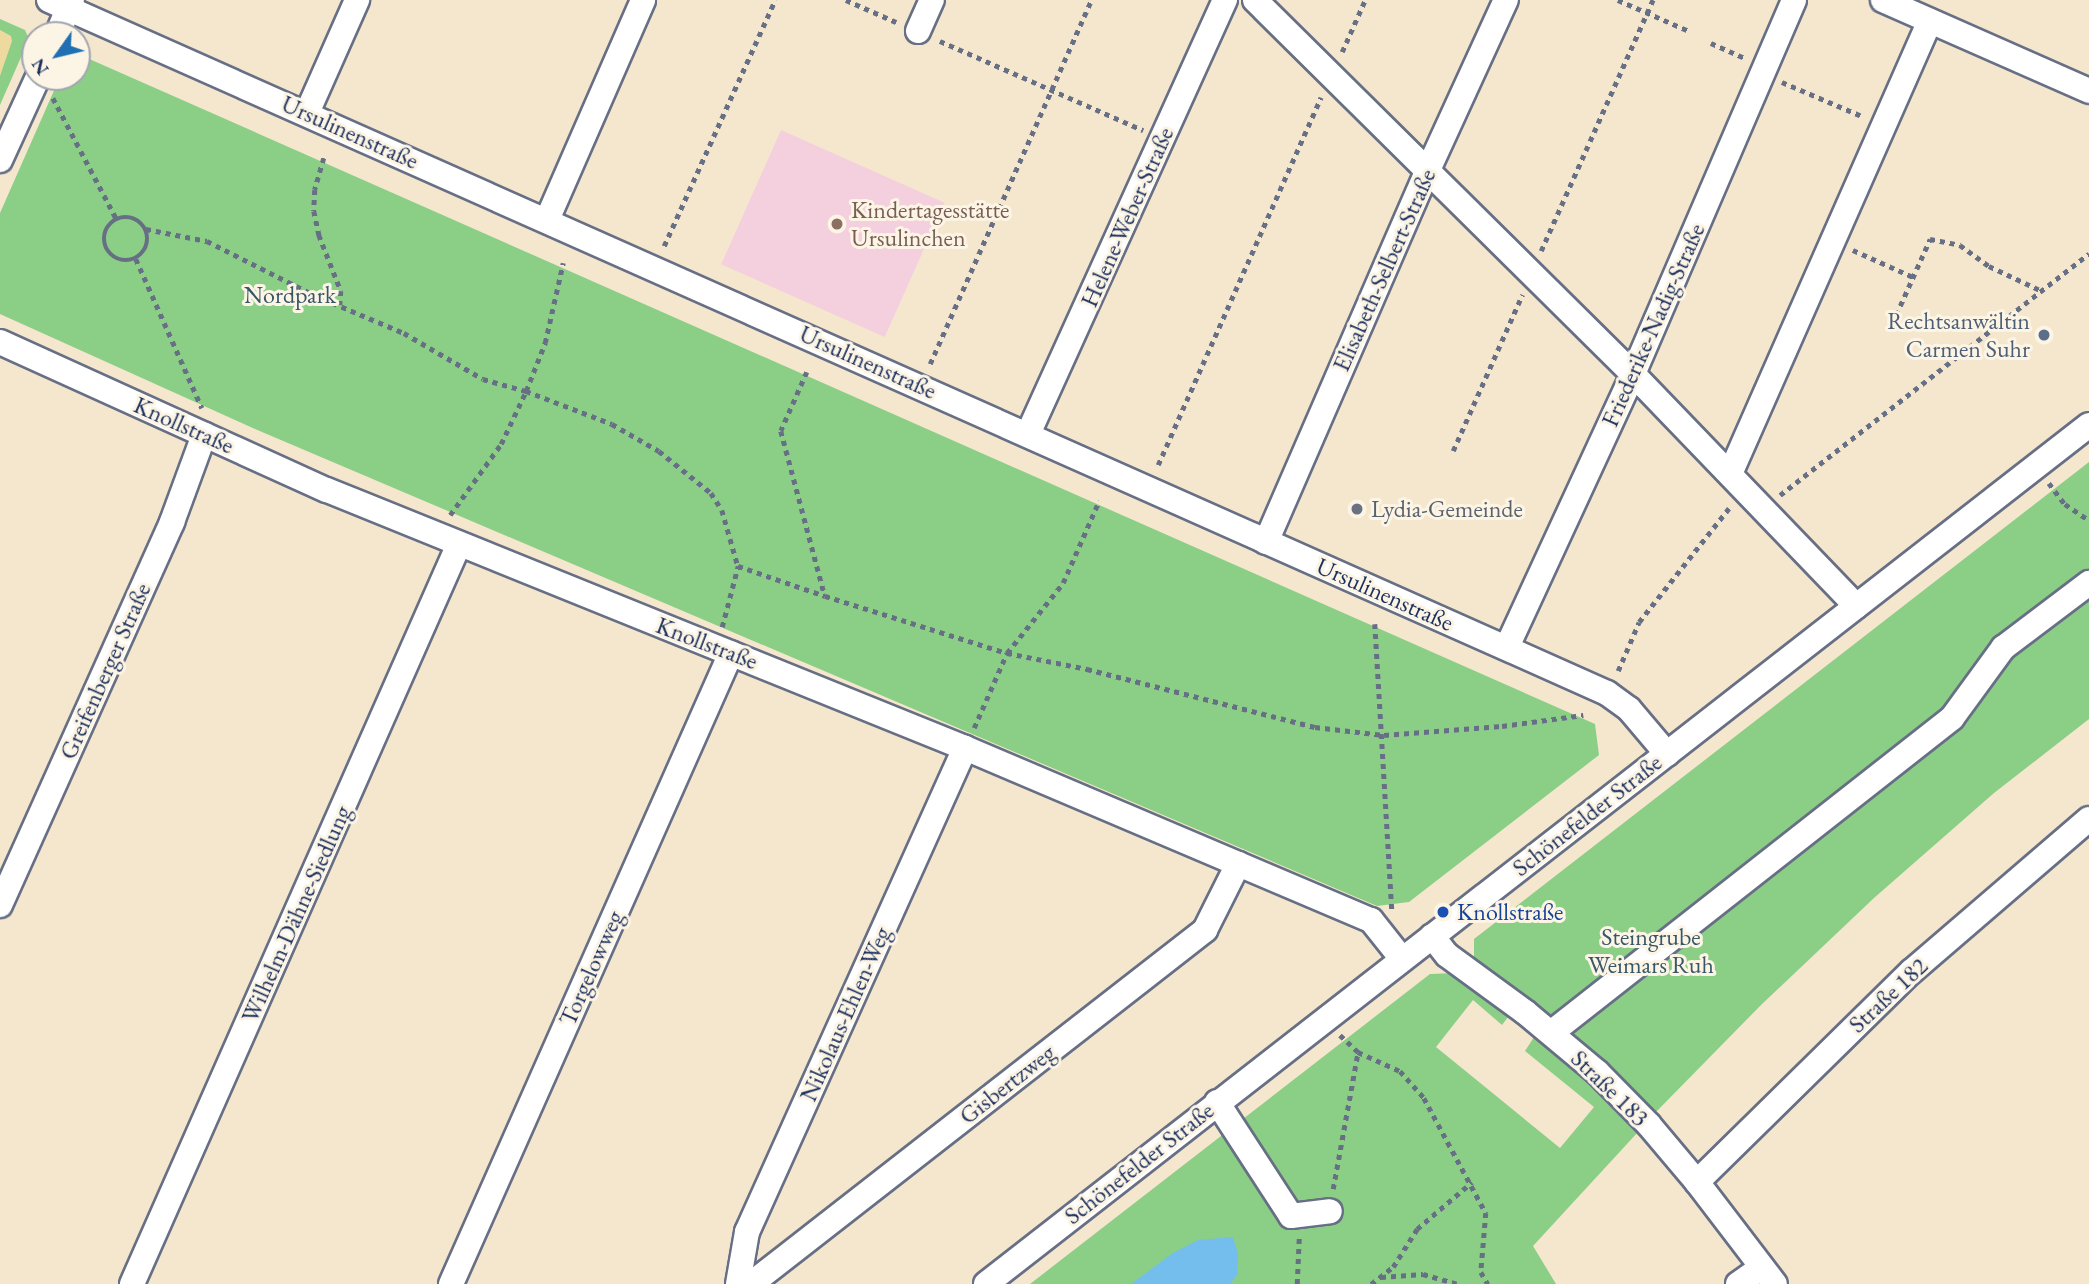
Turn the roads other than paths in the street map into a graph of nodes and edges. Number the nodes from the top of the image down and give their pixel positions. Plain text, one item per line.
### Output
1 (357, 0) edge
2 (643, 0) edge
3 (932, 0) edge
4 (1225, 0) edge
5 (1255, 0) edge
6 (1506, 0) edge
7 (1794, 0) edge
8 (1883, 0) edge
9 (63, 3) edge
10 (60, 21) edge
11 (1930, 21) junction
12 (918, 31) road end
13 (31, 91) edge
14 (2089, 91) edge
15 (307, 113) junction
16 (0, 160) edge
17 (1428, 170) junction
18 (547, 220) junction
19 (0, 342) edge
20 (1633, 374) junction
21 (2089, 425) edge
22 (201, 434) junction
23 (1028, 434) junction
24 (1737, 481) junction
25 (1266, 542) junction
26 (459, 544) junction
27 (2089, 583) edge
28 (1856, 606) junction
29 (1507, 647) junction
30 (723, 650) junction
31 (965, 748) junction
32 (1667, 754) junction
33 (2089, 819) edge
34 (1238, 864) junction
35 (0, 905) edge
36 (1432, 936) junction
37 (1402, 959) junction
38 (1551, 1033) junction
39 (1217, 1102) junction
40 (1697, 1182) junction
41 (1330, 1211) road end
42 (1768, 1275) edge
43 (132, 1284) edge
44 (451, 1284) edge
45 (738, 1284) edge
46 (751, 1284) edge
47 (986, 1284) edge
48 (1738, 1284) edge

1 - 15 street
2 - 18 street
3 - 12 street
4 - 23 street, Helene-Weber-Straße
5 - 17 street
6 - 17 street, Elisabeth-Selbert-Straße
7 - 20 street, Friederike-Nadig-Straße
8 - 11 street
9 - 10 street
9 - 15 street, Ursulinenstraße
11 - 14 street
11 - 24 street
13 - 16 street
15 - 18 street, Ursulinenstraße
17 - 20 street
17 - 25 street, Elisabeth-Selbert-Straße
18 - 23 street, Ursulinenstraße
19 - 22 street, Knollstraße
20 - 24 street
20 - 29 street, Friederike-Nadig-Straße
21 - 28 street, Schönefelder Straße
22 - 26 street, Knollstraße
22 - 35 street, Greifenberger Straße
23 - 25 street, Ursulinenstraße
24 - 28 street
25 - 29 street, Ursulinenstraße
26 - 30 street, Knollstraße
26 - 43 street, Wilhelm-Dähne-Siedlung
27 - 38 street
28 - 32 street, Schönefelder Straße
29 - 32 street, Ursulinenstraße
30 - 31 street, Knollstraße
30 - 44 street, Torgelowweg
31 - 34 street, Knollstraße
31 - 45 street, Nikolaus-Ehlen-Weg
32 - 36 street, Schönefelder Straße
33 - 40 street, Straße 182
34 - 37 street, Knollstraße
34 - 46 street, Gisbertzweg
36 - 37 street, Schönefelder Straße
36 - 38 street, Straße 183
37 - 39 street, Schönefelder Straße
38 - 40 street, Straße 183
39 - 41 street
39 - 47 street, Schönefelder Straße
40 - 42 street, Straße 183
42 - 48 street, Straße 183

